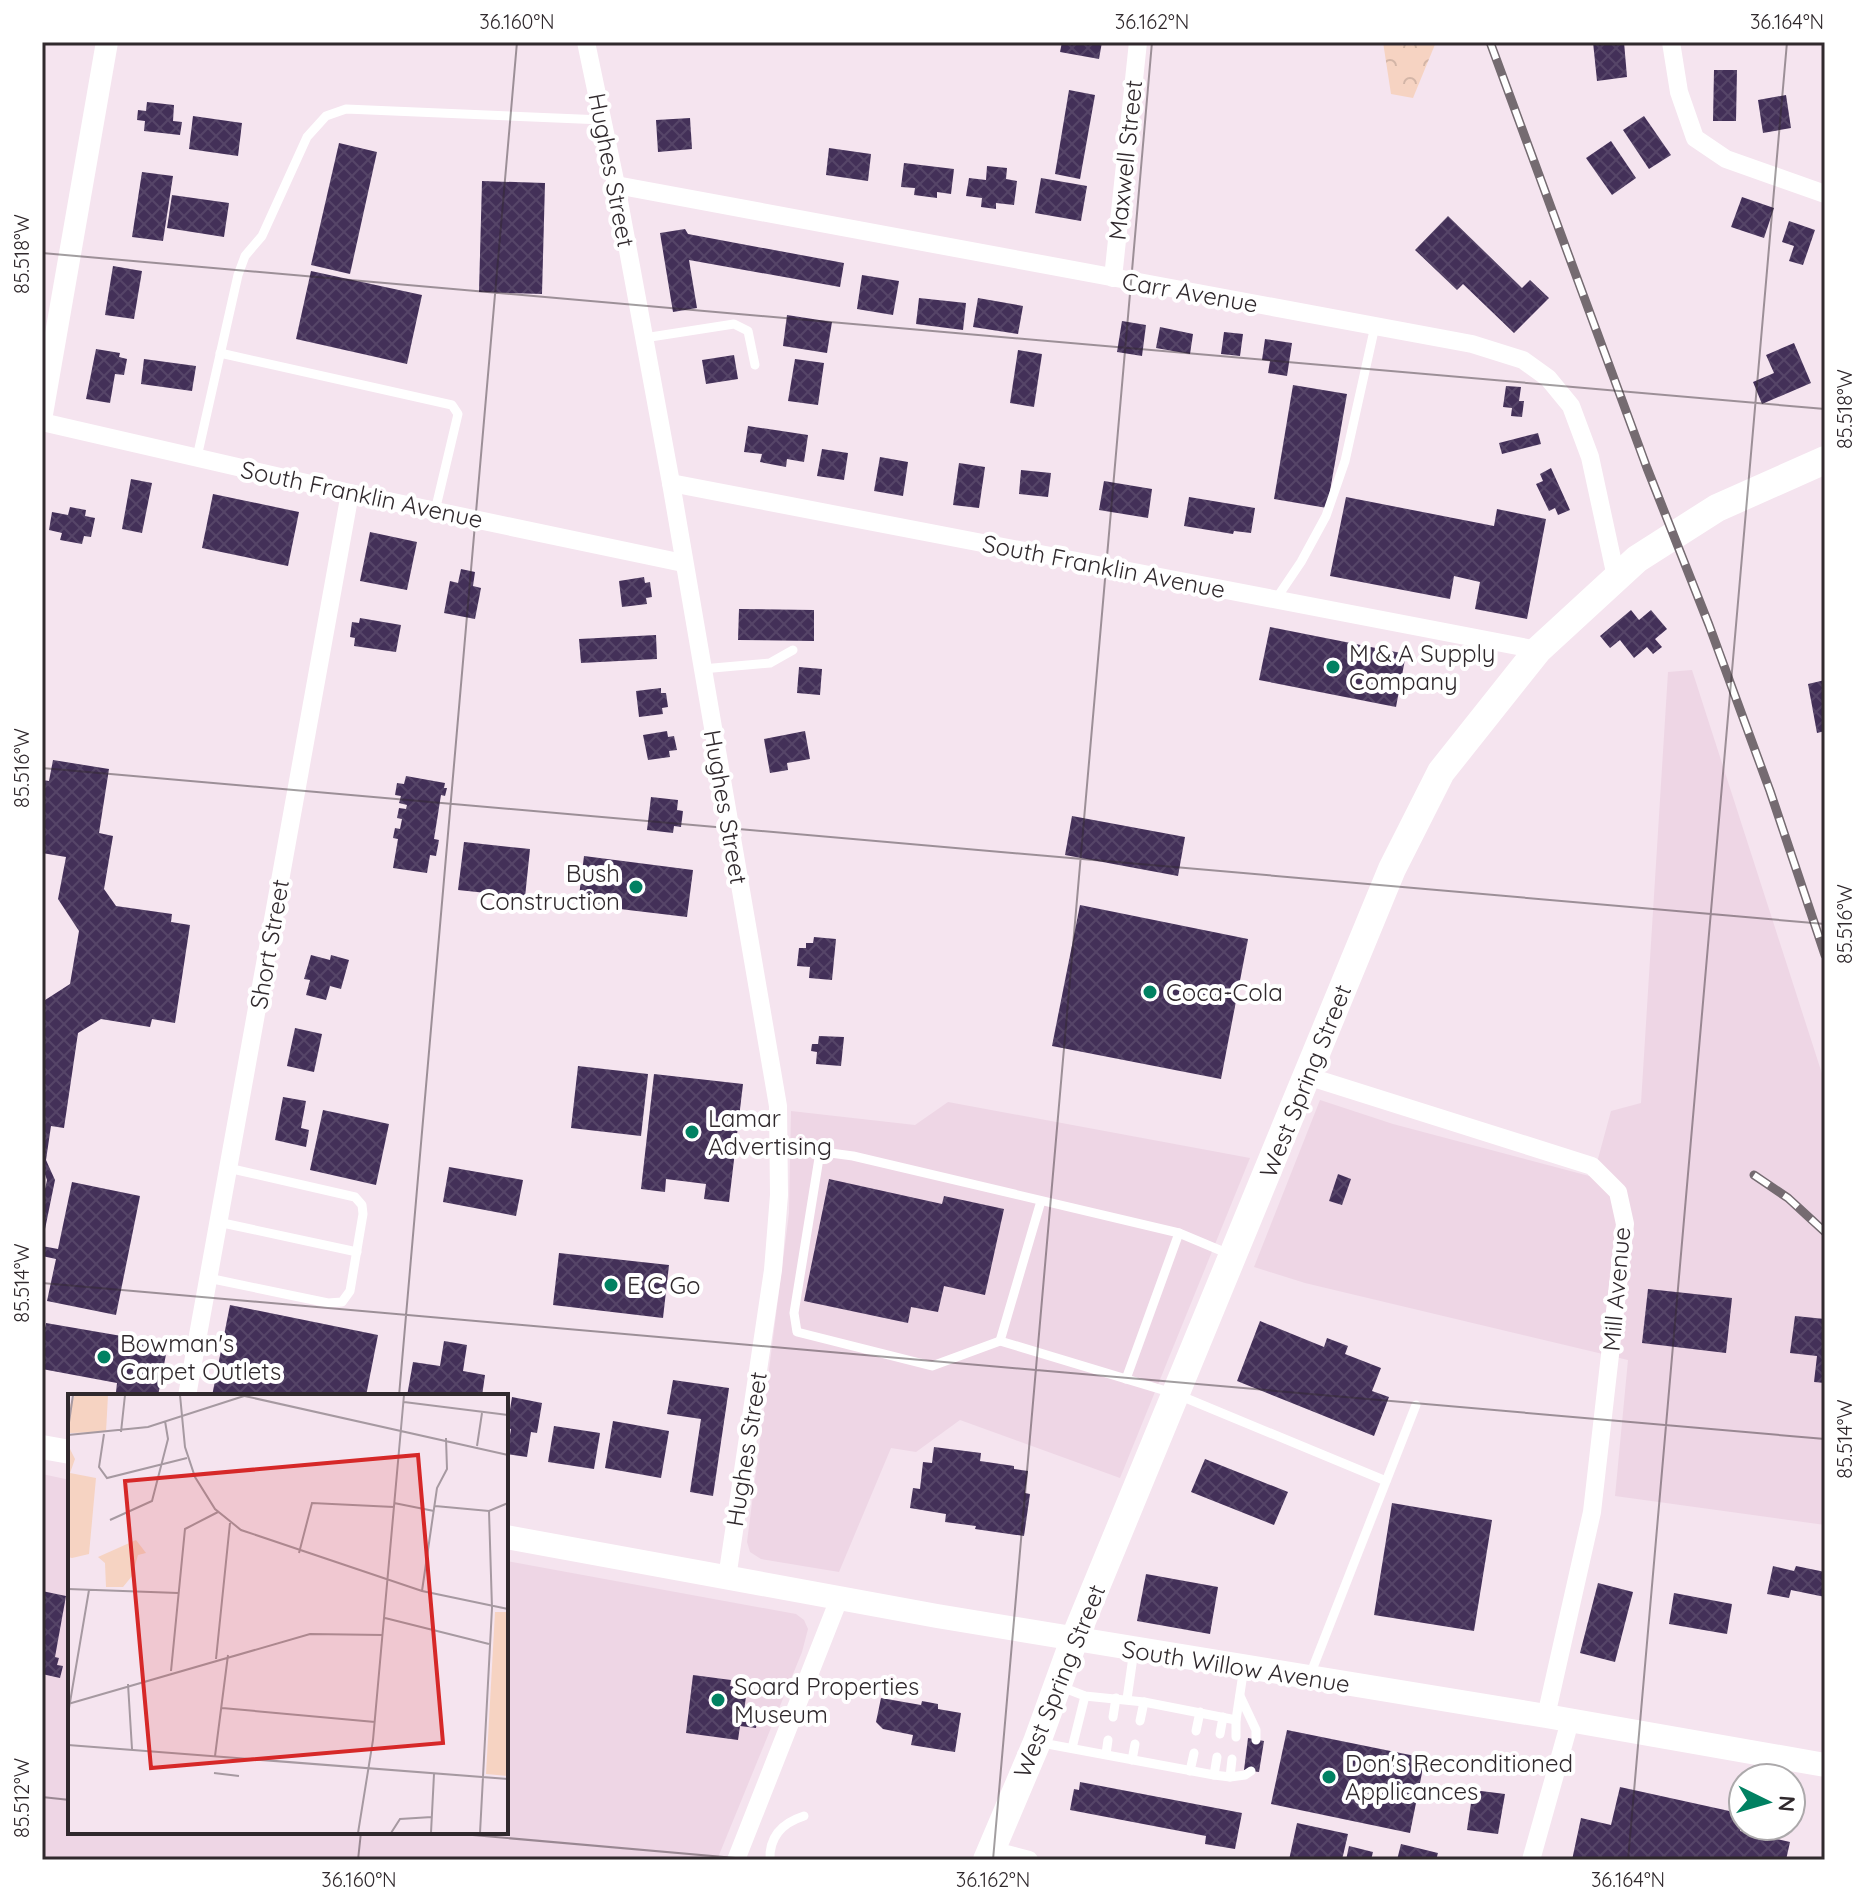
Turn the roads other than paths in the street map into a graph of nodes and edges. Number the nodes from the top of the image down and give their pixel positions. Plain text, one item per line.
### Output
1 (107, 42) edge
2 (586, 42) edge
3 (1138, 42) edge
4 (1671, 42) edge
5 (603, 120) junction
6 (616, 185) junction
7 (1825, 194) edge
8 (1113, 278) junction
9 (1375, 326) junction
10 (644, 338) junction
11 (220, 353) junction
12 (755, 365) dead end
13 (45, 378) edge
14 (42, 414) edge
15 (42, 422) edge
16 (197, 457) junction
17 (1825, 460) edge
18 (671, 483) junction
19 (350, 493) junction
20 (435, 511) junction
21 (683, 563) junction
22 (1627, 568) junction
23 (1276, 599) junction
24 (793, 650) dead end
25 (1538, 650) junction
26 (702, 669) junction
27 (1307, 1076) junction
28 (778, 1146) junction
29 (820, 1152) junction
30 (228, 1168) junction
31 (1041, 1201) junction
32 (218, 1222) junction
33 (1179, 1233) junction
34 (357, 1252) junction
35 (1233, 1255) junction
36 (208, 1278) junction
37 (1000, 1341) junction
38 (1126, 1379) junction
39 (187, 1394) edge
40 (1176, 1394) junction
41 (1416, 1405) dead end
42 (42, 1447) edge
43 (68, 1452) edge
44 (1386, 1481) junction
45 (508, 1537) edge
46 (727, 1578) junction
47 (839, 1599) junction
48 (1074, 1640) junction
49 (1134, 1650) junction
50 (1244, 1667) junction
51 (1309, 1678) junction
52 (1058, 1685) junction
53 (1085, 1696) junction
54 (1240, 1696) junction
55 (1122, 1698) junction
56 (1144, 1702) junction
57 (1200, 1712) junction
58 (1113, 1717) dead end
59 (1223, 1717) junction
60 (1558, 1719) junction
61 (1236, 1720) junction
62 (1140, 1721) dead end
63 (1196, 1731) dead end
64 (1220, 1734) dead end
65 (1236, 1737) dead end
66 (1108, 1740) dead end
67 (1256, 1740) dead end
68 (1037, 1742) junction
69 (1135, 1744) dead end
70 (1072, 1748) junction
71 (1194, 1753) dead end
72 (1106, 1754) junction
73 (1217, 1757) dead end
74 (1232, 1759) dead end
75 (1132, 1760) junction
76 (1825, 1765) edge
77 (1190, 1771) junction
78 (1251, 1771) dead end
79 (1214, 1775) junction
80 (1230, 1777) junction
81 (804, 1816) dead end
82 (989, 1855) edge
83 (736, 1860) edge
84 (770, 1860) edge
85 (1029, 1860) edge
86 (1531, 1860) edge

1 - 13 street
2 - 5 street, Hughes Street
3 - 8 street, Maxwell Street
4 - 7 street
5 - 6 street, Hughes Street
5 - 11 lane
6 - 8 street, Carr Avenue
6 - 10 street, Hughes Street
8 - 9 street, Carr Avenue
9 - 22 street, Carr Avenue
9 - 23 lane
10 - 12 lane
10 - 18 street, Hughes Street
11 - 16 lane
11 - 20 lane
13 - 14 street
15 - 16 street, South Franklin Avenue
16 - 19 street, South Franklin Avenue
17 - 22 main road, West Spring Street
18 - 21 street, Hughes Street
18 - 23 street, South Franklin Avenue
19 - 20 street, South Franklin Avenue
19 - 30 street, Short Street
20 - 21 street, South Franklin Avenue
21 - 26 street, Hughes Street
22 - 25 main road, West Spring Street
23 - 25 street, South Franklin Avenue
24 - 26 lane
25 - 27 main road, West Spring Street
26 - 28 street, Hughes Street
27 - 35 main road, West Spring Street
27 - 60 street, Mill Avenue
28 - 29 lane
28 - 46 street, Hughes Street
29 - 31 lane
29 - 37 lane
30 - 32 street, Short Street
30 - 34 lane
31 - 33 lane
31 - 37 lane
32 - 34 lane
32 - 36 street, Short Street
33 - 35 lane
33 - 38 lane
34 - 36 lane
35 - 40 main road, West Spring Street
36 - 39 street, Short Street
37 - 38 lane
38 - 40 lane
40 - 44 lane
40 - 48 main road, West Spring Street
41 - 44 lane
42 - 43 main road
44 - 51 lane
45 - 46 main road, South Willow Avenue
46 - 47 main road, South Willow Avenue
47 - 48 main road, South Willow Avenue
47 - 83 street
48 - 49 main road, South Willow Avenue
48 - 52 main road, West Spring Street
49 - 50 main road, South Willow Avenue
49 - 55 lane
50 - 51 main road, South Willow Avenue
50 - 54 lane
51 - 60 main road, South Willow Avenue
52 - 53 lane
52 - 68 main road, West Spring Street
53 - 55 lane
53 - 70 lane
54 - 61 lane
54 - 67 lane
55 - 56 lane
55 - 58 lane
56 - 57 lane
56 - 62 lane
57 - 59 lane
57 - 63 lane
59 - 61 lane
59 - 64 lane
60 - 76 main road, South Willow Avenue
60 - 86 street, Mill Avenue
61 - 65 lane
66 - 72 lane
68 - 70 lane
68 - 82 main road, West Spring Street
69 - 75 lane
70 - 72 lane
71 - 77 lane
72 - 75 lane
73 - 79 lane
74 - 80 lane
75 - 77 lane
77 - 79 lane
78 - 80 lane
79 - 80 lane
81 - 84 lane
82 - 85 street

